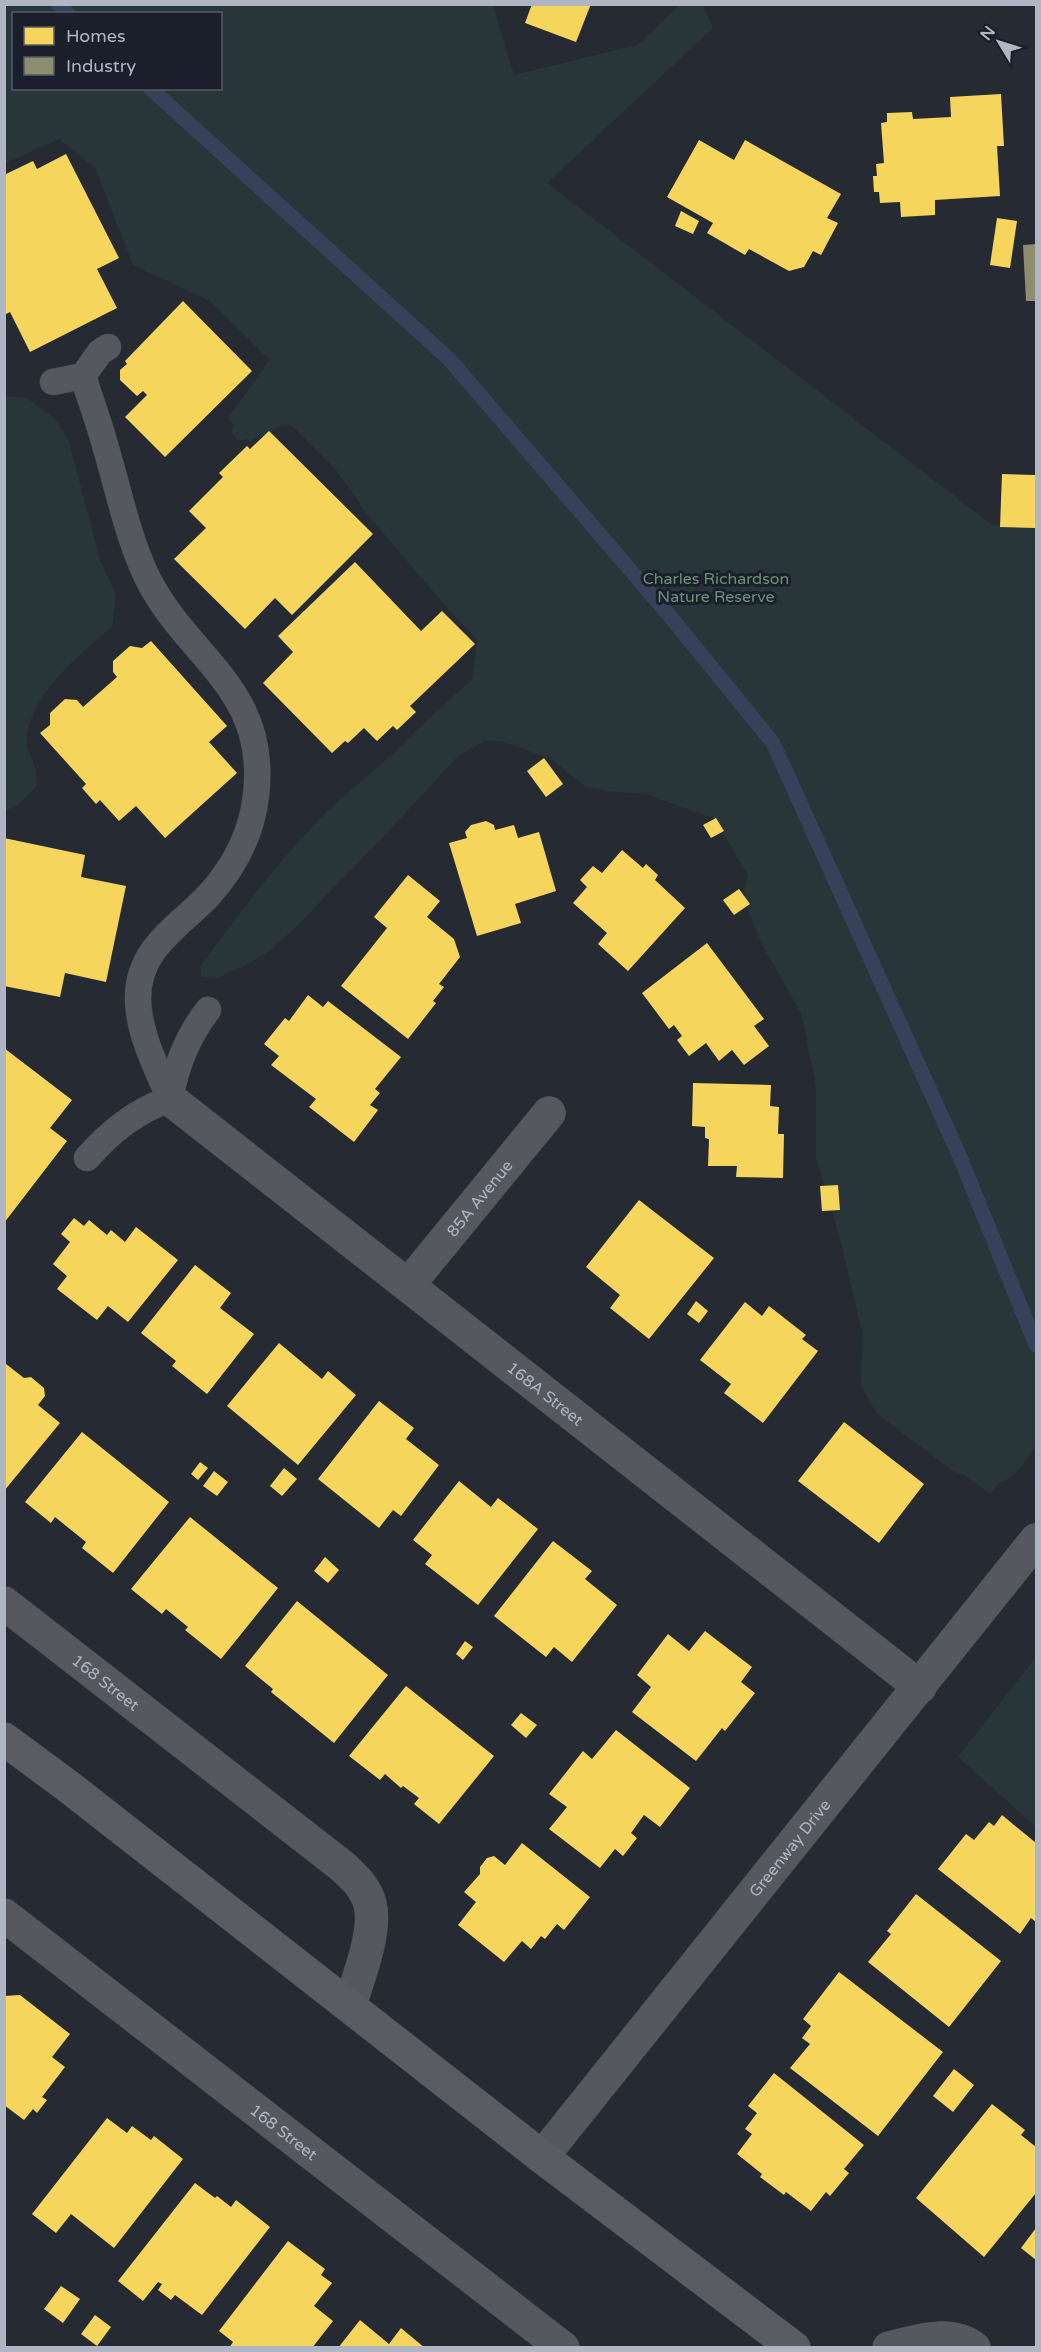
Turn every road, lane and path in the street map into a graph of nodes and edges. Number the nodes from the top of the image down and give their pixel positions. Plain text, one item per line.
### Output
1 (108, 347) dead end
2 (82, 376) junction
3 (53, 382) dead end
4 (208, 1010) dead end
5 (170, 1099) junction
6 (549, 1113) dead end
7 (87, 1158) dead end
8 (409, 1284) junction
9 (1036, 1540) edge
10 (4, 1603) edge
11 (920, 1686) junction
12 (4, 1739) edge
13 (4, 1914) edge
14 (350, 2006) junction
15 (542, 2157) junction
16 (563, 2348) edge
17 (794, 2348) edge
18 (889, 2348) edge
19 (974, 2348) edge

1 - 2 lane
2 - 3 lane
2 - 5 lane
4 - 5 lane
5 - 7 lane
5 - 8 street, 168A Street
6 - 8 street, 85A Avenue
8 - 11 street, 168A Street
9 - 11 street, Greenway Drive
10 - 14 street, 168 Street
11 - 15 street, Greenway Drive
12 - 14 main road
13 - 16 street, 168 Street
14 - 15 main road
15 - 17 main road
18 - 19 street

